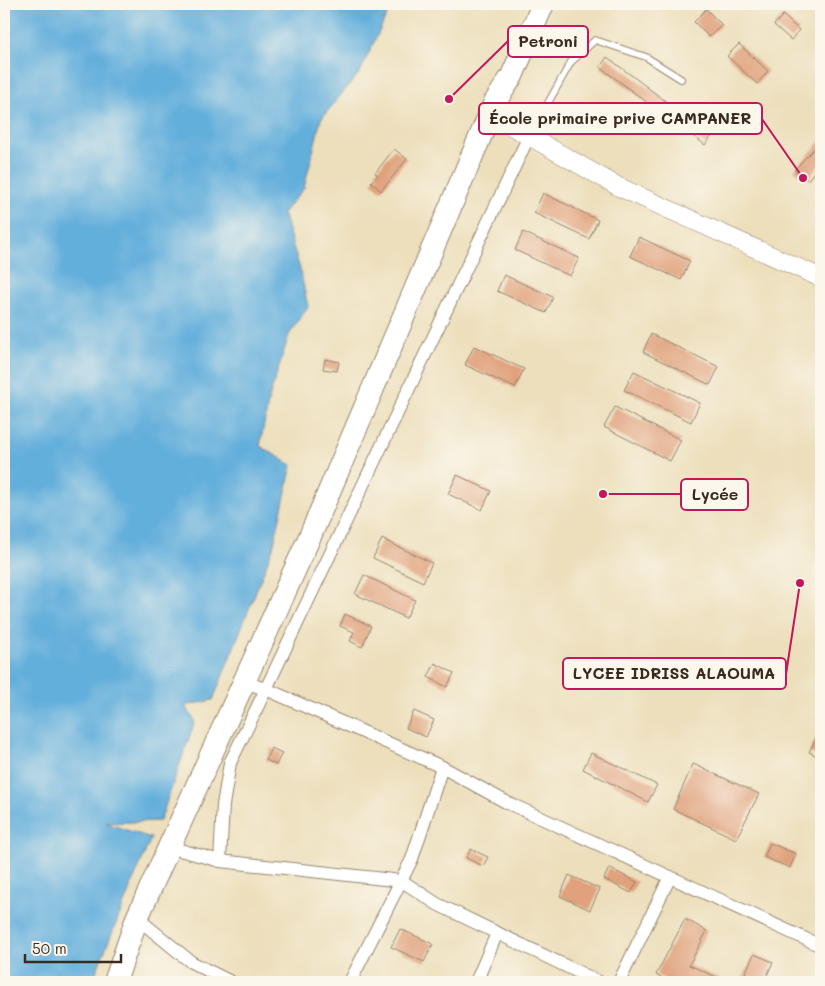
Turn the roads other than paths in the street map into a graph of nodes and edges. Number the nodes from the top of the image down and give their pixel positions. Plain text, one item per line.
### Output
1 (530, 4) edge
2 (543, 4) edge
3 (682, 78) dead end
4 (492, 108) junction
5 (529, 136) junction
6 (821, 278) edge
7 (243, 682) junction
8 (266, 689) junction
9 (442, 767) junction
10 (169, 847) junction
11 (220, 861) junction
12 (670, 877) junction
13 (402, 881) junction
14 (138, 918) junction
15 (497, 933) junction
16 (821, 946) edge
17 (115, 982) edge
18 (231, 982) edge
19 (350, 982) edge
20 (476, 982) edge
21 (599, 982) edge
22 (618, 982) edge

1 - 4 highway
2 - 4 highway
3 - 5 lane
4 - 5 street
4 - 7 highway
5 - 6 street
5 - 8 street
7 - 8 street
7 - 10 highway
8 - 9 street
8 - 11 street
9 - 12 street
9 - 13 street
10 - 11 street
10 - 14 highway
11 - 13 street
12 - 16 street
12 - 22 street
13 - 15 street
13 - 19 street
14 - 17 highway
14 - 18 street
15 - 20 street
15 - 21 street

